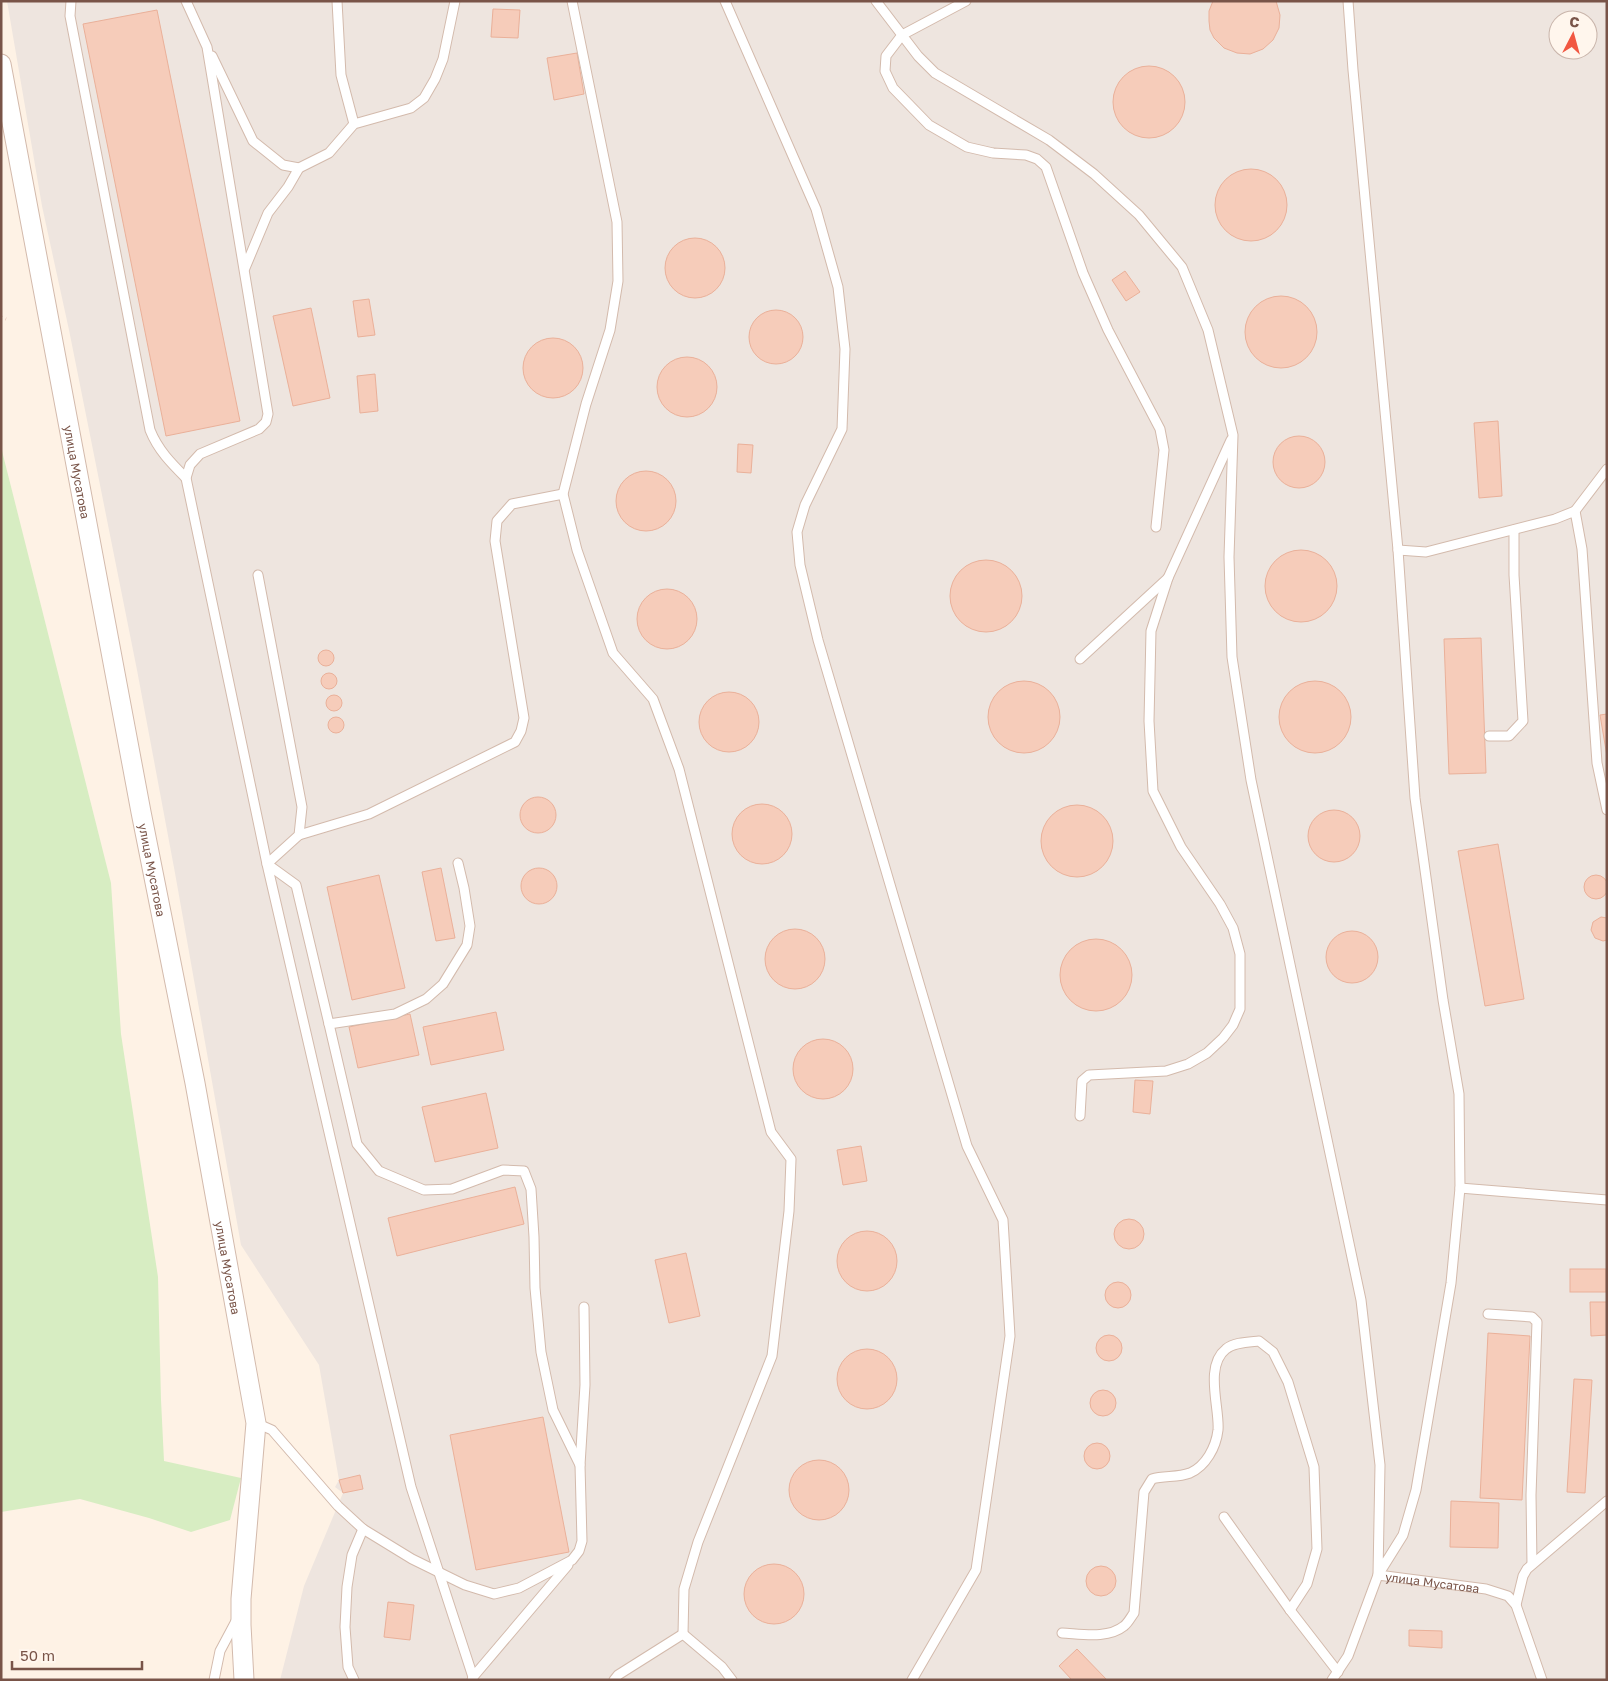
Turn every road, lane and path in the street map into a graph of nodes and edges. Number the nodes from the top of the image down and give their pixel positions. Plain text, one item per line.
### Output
1 (71, 1) edge
2 (186, 1) edge
3 (337, 1) edge
4 (455, 1) edge
5 (572, 1) edge
6 (725, 1) edge
7 (876, 1) edge
8 (966, 1) edge
9 (1348, 1) edge
10 (902, 35) junction
11 (207, 47) junction
12 (1, 64) edge
13 (354, 124) junction
14 (299, 168) junction
15 (245, 269) junction
16 (1233, 435) junction
17 (1607, 469) edge
18 (186, 478) junction
19 (563, 494) junction
20 (1575, 511) junction
21 (1156, 527) dead end
22 (1514, 530) junction
23 (1398, 550) junction
24 (258, 575) dead end
25 (1168, 578) junction
26 (1080, 659) dead end
27 (1489, 736) dead end
28 (1607, 810) edge
29 (299, 835) junction
30 (458, 863) dead end
31 (267, 864) junction
32 (329, 1024) junction
33 (1080, 1116) dead end
34 (1460, 1188) junction
35 (1607, 1200) edge
36 (584, 1307) dead end
37 (1488, 1314) dead end
38 (256, 1423) junction
39 (580, 1465) junction
40 (1607, 1501) edge
41 (1224, 1517) dead end
42 (363, 1529) junction
43 (572, 1560) junction
44 (1532, 1564) junction
45 (438, 1570) junction
46 (1378, 1575) junction
47 (242, 1599) junction
48 (1516, 1605) junction
49 (1290, 1610) junction
50 (1062, 1633) dead end
51 (683, 1634) junction
52 (1335, 1676) edge
53 (472, 1679) edge
54 (214, 1680) edge
55 (244, 1680) edge
56 (354, 1680) edge
57 (614, 1680) edge
58 (732, 1680) edge
59 (912, 1680) edge
60 (1542, 1680) edge

1 - 18 lane
2 - 11 lane
3 - 13 lane
4 - 13 lane
5 - 19 lane
6 - 59 lane
7 - 10 lane
8 - 10 lane
9 - 23 lane
10 - 16 lane
10 - 21 lane
11 - 14 lane
11 - 15 lane
12 - 38 street, улица Мусатова
13 - 14 lane
14 - 15 lane
15 - 18 lane
16 - 25 lane
16 - 46 lane
17 - 20 lane
18 - 31 lane
19 - 29 lane
19 - 51 lane
20 - 22 lane
20 - 28 lane
22 - 23 lane
22 - 27 lane
23 - 34 lane
24 - 29 lane
25 - 26 lane
25 - 33 lane
29 - 31 lane
30 - 32 lane
31 - 32 lane
31 - 45 lane
32 - 39 lane
34 - 35 lane
34 - 46 lane
36 - 39 lane
37 - 44 lane
38 - 42 lane
38 - 47 street, улица Мусатова
39 - 43 lane
40 - 44 lane
41 - 49 lane
42 - 45 lane
42 - 56 lane
43 - 45 lane
43 - 53 lane
44 - 48 lane
45 - 53 lane
46 - 48 lane, улица Мусатова
46 - 52 lane, улица Мусатова
47 - 54 lane
47 - 55 street, улица Мусатова
48 - 60 lane
49 - 50 lane
49 - 52 lane
51 - 57 lane
51 - 58 lane

